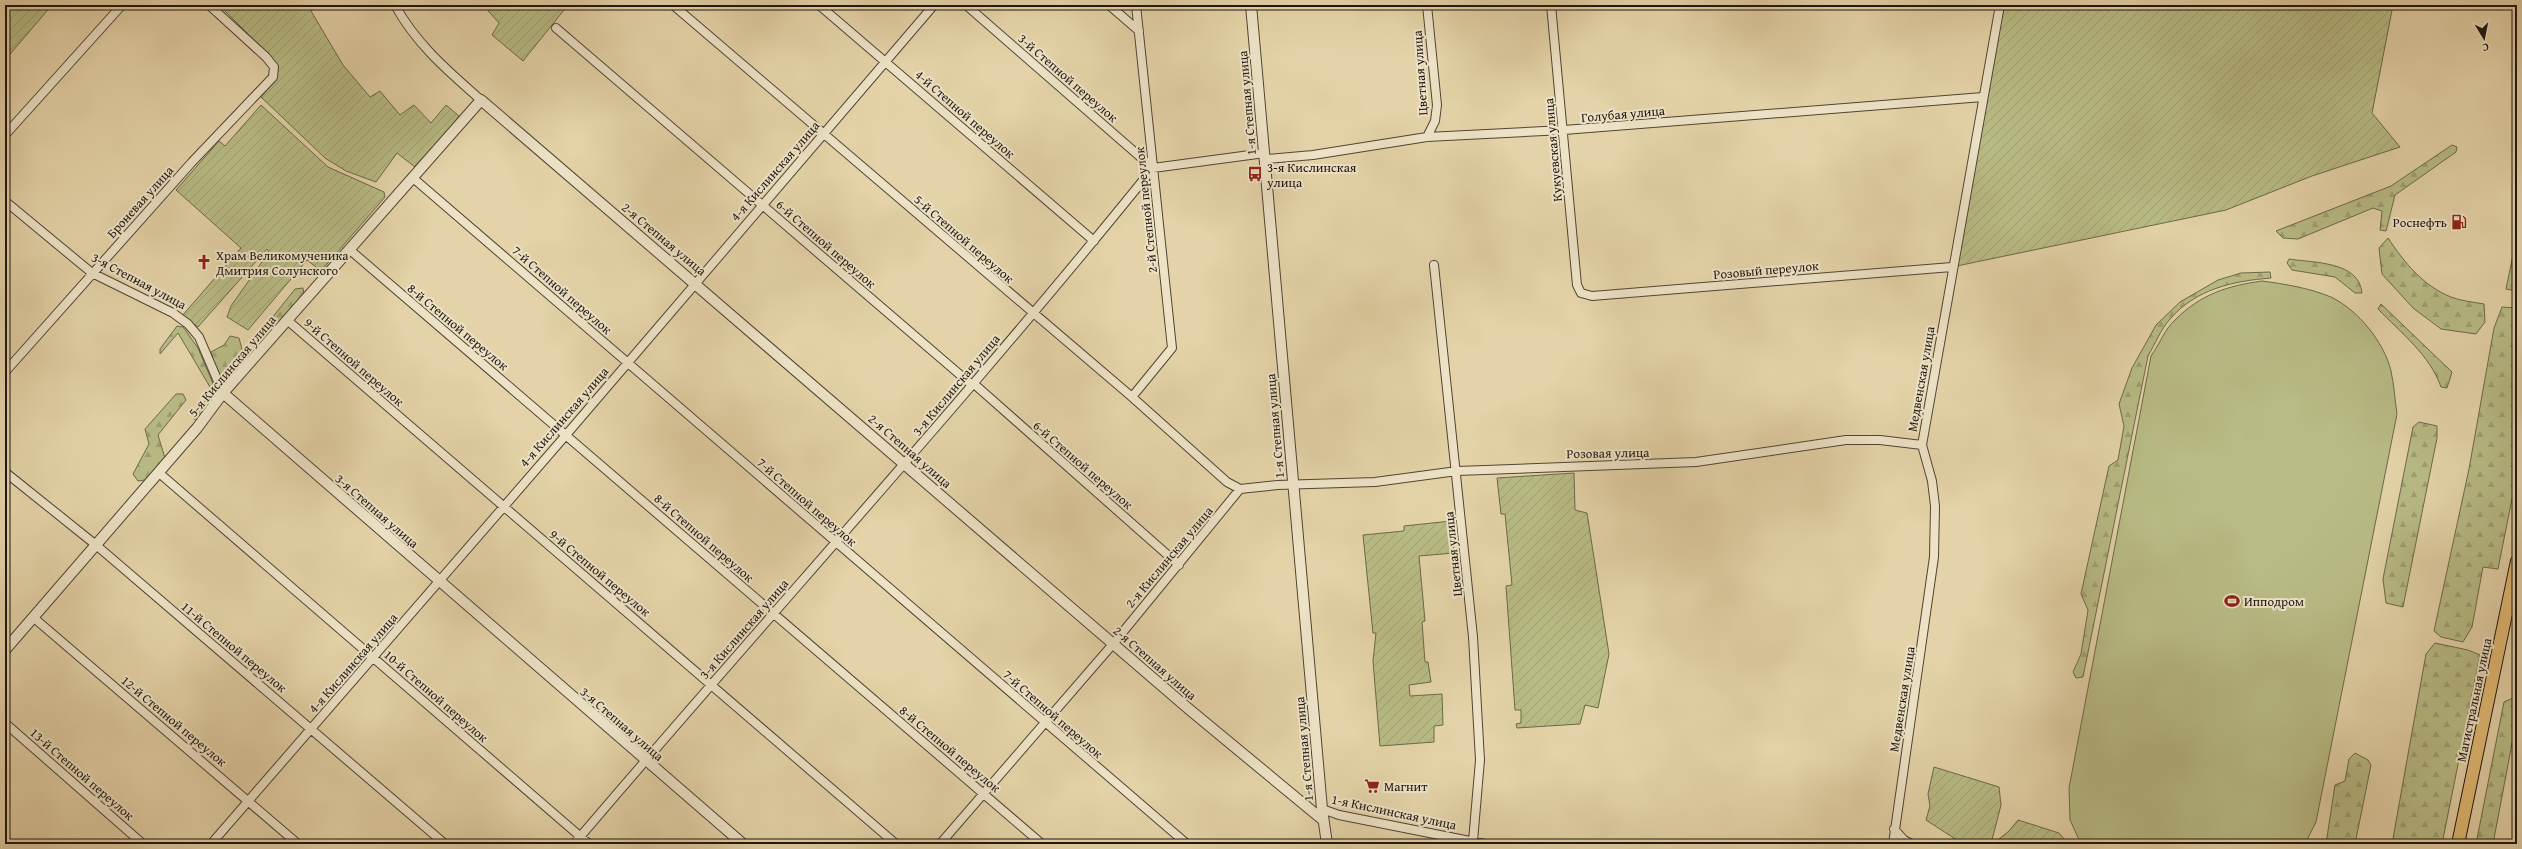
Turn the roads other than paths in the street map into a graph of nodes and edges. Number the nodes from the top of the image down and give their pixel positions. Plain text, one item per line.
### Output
1 (122, 5) edge
2 (209, 5) edge
3 (395, 5) edge
4 (673, 5) edge
5 (819, 5) edge
6 (934, 5) edge
7 (966, 5) edge
8 (1109, 5) edge
9 (1136, 5) edge
10 (1251, 5) edge
11 (1427, 5) edge
12 (1551, 5) edge
13 (2000, 5) edge
14 (556, 28) dead end
15 (1139, 31) junction
16 (885, 61) junction
17 (1983, 97) junction
18 (481, 100) junction
19 (1564, 130) junction
20 (5, 135) edge
21 (824, 135) junction
22 (1427, 138) junction
23 (1265, 156) junction
24 (1153, 168) junction
25 (412, 178) junction
26 (5, 201) edge
27 (761, 204) junction
28 (1094, 241) junction
29 (350, 250) junction
30 (1434, 265) dead end
31 (1952, 267) junction
32 (92, 273) junction
33 (695, 283) junction
34 (1582, 293) joint
35 (1033, 313) junction
36 (288, 320) junction
37 (628, 363) junction
38 (5, 372) edge
39 (972, 384) junction
40 (224, 393) junction
41 (1132, 397) junction
42 (566, 435) junction
43 (1922, 445) junction
44 (905, 464) junction
45 (1457, 471) junction
46 (5, 472) edge
47 (158, 472) junction
48 (1294, 486) junction
49 (1240, 489) junction
50 (503, 506) junction
51 (835, 542) junction
52 (96, 545) junction
53 (2517, 561) edge
54 (1179, 565) junction
55 (439, 582) junction
56 (773, 614) junction
57 (34, 618) junction
58 (1113, 644) junction
59 (5, 650) edge
60 (374, 658) junction
61 (711, 684) junction
62 (1045, 722) junction
63 (5, 723) edge
64 (311, 729) junction
65 (645, 761) junction
66 (985, 794) junction
67 (250, 802) junction
68 (1322, 809) junction
69 (1323, 820) junction
70 (1894, 829) junction
71 (581, 837) junction
72 (1473, 841) junction
73 (143, 844) edge
74 (212, 844) edge
75 (298, 844) edge
76 (445, 844) edge
77 (574, 844) edge
78 (589, 844) edge
79 (742, 844) edge
80 (896, 844) edge
81 (940, 844) edge
82 (1042, 844) edge
83 (1186, 844) edge
84 (1327, 844) edge
85 (1485, 844) edge
86 (1893, 844) edge
87 (1912, 844) edge
88 (2458, 844) edge

1 - 20 street
2 - 32 street, Броневая улица
3 - 18 street
4 - 21 street, 5-й Степной переулок
5 - 16 street, 4-й Степной переулок
6 - 16 street, 4-я Кислинская улица
7 - 24 street, 3-й Степной переулок
8 - 15 street
9 - 15 street, 2-й Степной переулок
10 - 23 street, 1-я Степная улица
11 - 22 street, Цветная улица
12 - 19 street, Кукуевская улица
13 - 17 street, Медвенская улица
14 - 27 street, 6-й Степной переулок
15 - 24 street, 2-й Степной переулок
16 - 21 street, 4-я Кислинская улица
16 - 28 street, 4-й Степной переулок
17 - 19 street, Голубая улица
17 - 31 street, Медвенская улица
18 - 25 street, 5-я Кислинская улица
18 - 33 street, 2-я Степная улица
19 - 22 street, Голубая улица
19 - 34 street, Кукуевская улица
21 - 27 street, 4-я Кислинская улица
21 - 35 street, 5-й Степной переулок
22 - 23 street, Голубая улица
23 - 24 street
23 - 48 street, 1-я Степная улица
24 - 28 street, 3-я Кислинская улица
24 - 41 street, 2-й Степной переулок
25 - 29 street, 5-я Кислинская улица
25 - 37 street, 7-й Степной переулок
26 - 32 street, 3-я Степная улица
27 - 33 street, 4-я Кислинская улица
27 - 39 street, 6-й Степной переулок
28 - 35 street, 3-я Кислинская улица
29 - 36 street, 5-я Кислинская улица
29 - 42 street, 8-й Степной переулок
30 - 45 street, Цветная улица
31 - 34 street, Розовый переулок
31 - 43 street, Медвенская улица
32 - 38 street, Броневая улица
32 - 40 street, 3-я Степная улица
33 - 37 street, 4-я Кислинская улица
33 - 44 street, 2-я Степная улица
35 - 39 street, 3-я Кислинская улица
35 - 41 street, 5-й Степной переулок
36 - 40 street, 5-я Кислинская улица
36 - 50 street, 9-й Степной переулок
37 - 42 street, 4-я Кислинская улица
37 - 51 street, 7-й Степной переулок
39 - 44 street, 3-я Кислинская улица
39 - 54 street, 6-й Степной переулок
40 - 47 street, 5-я Кислинская улица
40 - 55 street, 3-я Степная улица
41 - 49 street, 5-й Степной переулок
42 - 50 street, 4-я Кислинская улица
42 - 56 street, 8-й Степной переулок
43 - 45 street, Розовая улица
43 - 70 street, Медвенская улица
44 - 51 street, 3-я Кислинская улица
44 - 58 street, 2-я Степная улица
45 - 48 street, Розовая улица
45 - 72 street, Цветная улица
46 - 52 street, 11-й Степной переулок
47 - 52 street, 5-я Кислинская улица
47 - 60 street, 10-й Степной переулок
48 - 49 street
48 - 68 street, 1-я Степная улица
49 - 54 street, 2-я Кислинская улица
50 - 55 street, 4-я Кислинская улица
50 - 61 street, 9-й Степной переулок
51 - 56 street, 3-я Кислинская улица
51 - 62 street, 7-й Степной переулок
52 - 57 street, 5-я Кислинская улица
52 - 64 street, 11-й Степной переулок
53 - 88 main road, Магистральная улица
54 - 58 street, 2-я Кислинская улица
55 - 60 street, 4-я Кислинская улица
55 - 65 street, 3-я Степная улица
56 - 61 street, 3-я Кислинская улица
56 - 66 street, 8-й Степной переулок
57 - 59 street, 5-я Кислинская улица
57 - 67 street, 12-й Степной переулок
58 - 62 street, 2-я Кислинская улица
58 - 69 street, 2-я Степная улица
60 - 64 street, 4-я Кислинская улица
60 - 71 street, 10-й Степной переулок
61 - 65 street, 3-я Кислинская улица
61 - 80 street, 9-й Степной переулок
62 - 66 street, 2-я Кислинская улица
62 - 83 street, 7-й Степной переулок
63 - 73 street, 13-й Степной переулок
64 - 67 street, 4-я Кислинская улица
64 - 76 street, 11-й Степной переулок
65 - 71 street, 3-я Кислинская улица
65 - 79 street, 3-я Степная улица
66 - 81 street, 2-я Кислинская улица
66 - 82 street, 8-й Степной переулок
67 - 74 street, 4-я Кислинская улица
67 - 75 street, 12-й Степной переулок
68 - 69 street, 1-я Степная улица
68 - 72 street, 1-я Кислинская улица
69 - 84 street, 1-я Степная улица
70 - 86 street, Медвенская улица
70 - 87 street
71 - 77 street, 3-я Кислинская улица
71 - 78 street, 10-й Степной переулок
72 - 85 street, 1-я Кислинская улица

